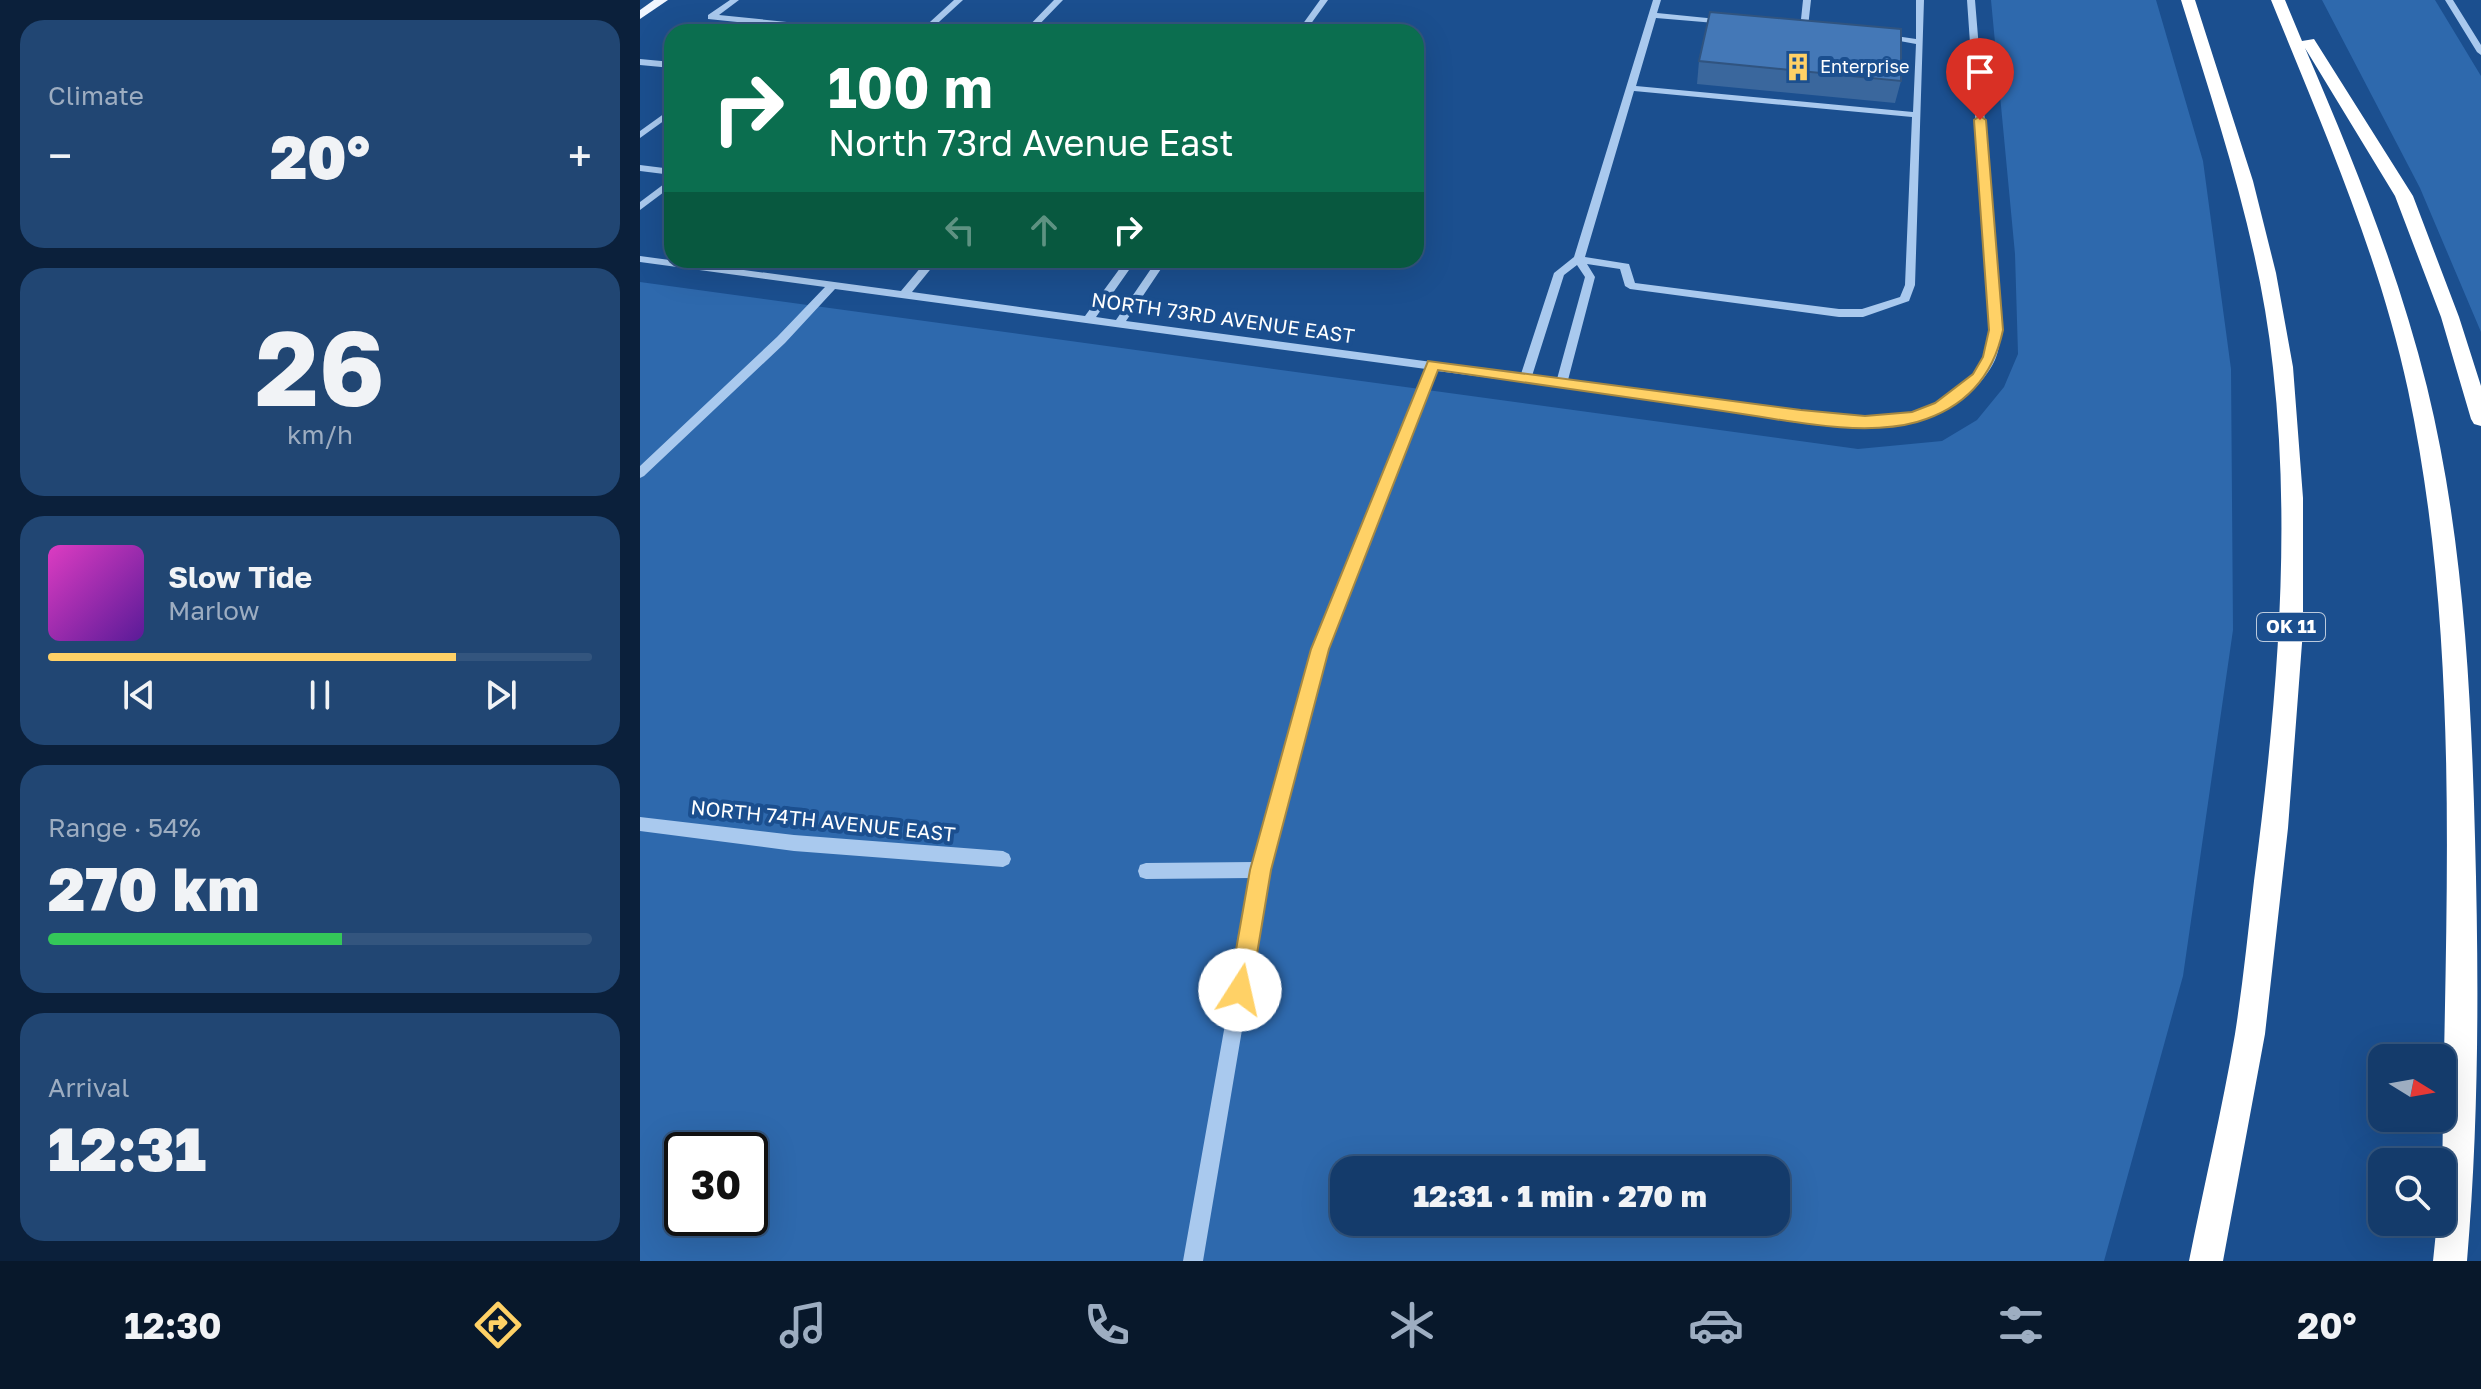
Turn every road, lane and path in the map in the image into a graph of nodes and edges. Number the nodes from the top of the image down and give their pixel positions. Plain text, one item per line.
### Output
1 (662, 0) edge
2 (735, 0) edge
3 (959, 0) edge
4 (1059, 0) edge
5 (1324, 0) edge
6 (1657, 0) edge
7 (1807, 0) edge
8 (1920, 0) edge
9 (1971, 0) edge
10 (2188, 0) edge
11 (2280, 0) edge
12 (2449, 0) edge
13 (640, 15) edge
14 (1652, 15) junction
15 (1743, 23) edge
16 (779, 24) edge
17 (932, 24) edge
18 (1035, 24) edge
19 (1307, 24) edge
20 (1788, 27) edge
21 (1804, 29) junction
22 (1818, 30) edge
23 (1877, 37) edge
24 (1920, 42) junction
25 (2481, 52) edge
26 (640, 62) edge
27 (664, 64) edge
28 (1632, 88) junction
29 (1917, 115) junction
30 (664, 117) edge
31 (640, 135) edge
32 (640, 168) edge
33 (664, 171) edge
34 (664, 188) edge
35 (640, 207) edge
36 (640, 259) edge
37 (1579, 259) junction
38 (664, 262) edge
39 (710, 268) edge
40 (926, 268) edge
41 (1125, 268) edge
42 (1157, 268) edge
43 (834, 284) junction
44 (905, 293) junction
45 (1089, 318) junction
46 (1120, 322) junction
47 (1433, 365) junction
48 (1526, 377) junction
49 (1562, 382) junction
50 (2481, 419) edge
51 (640, 473) edge
52 (640, 824) edge
53 (1003, 859) dead end
54 (1261, 870) junction
55 (1146, 871) dead end
56 (1193, 1261) edge
57 (2206, 1261) edge
58 (2450, 1261) edge

1 - 13 main road
2 - 16 street
3 - 17 street
4 - 18 street
5 - 19 street
6 - 14 street
7 - 21 street
8 - 24 street
9 - 49 street, NORTH 73RD AVENUE EAST
10 - 57 highway, OK 11
11 - 50 highway
11 - 58 highway
12 - 25 street
14 - 15 street
14 - 28 street
20 - 21 street
21 - 22 street
23 - 24 street
24 - 29 street
26 - 27 street
28 - 29 street
28 - 37 street
29 - 37 street
30 - 31 street
32 - 33 street
34 - 35 street
36 - 38 street, NORTH 73RD AVENUE EAST
37 - 48 street
37 - 49 street
39 - 43 street, NORTH 73RD AVENUE EAST
40 - 44 street
41 - 45 street
42 - 46 street
43 - 44 street, NORTH 73RD AVENUE EAST
43 - 51 street
44 - 45 street, NORTH 73RD AVENUE EAST
45 - 46 street, NORTH 73RD AVENUE EAST
46 - 47 street, NORTH 73RD AVENUE EAST
47 - 48 street, NORTH 73RD AVENUE EAST
47 - 54 street
48 - 49 street, NORTH 73RD AVENUE EAST
52 - 53 street, NORTH 74TH AVENUE EAST
54 - 55 street
54 - 56 street

